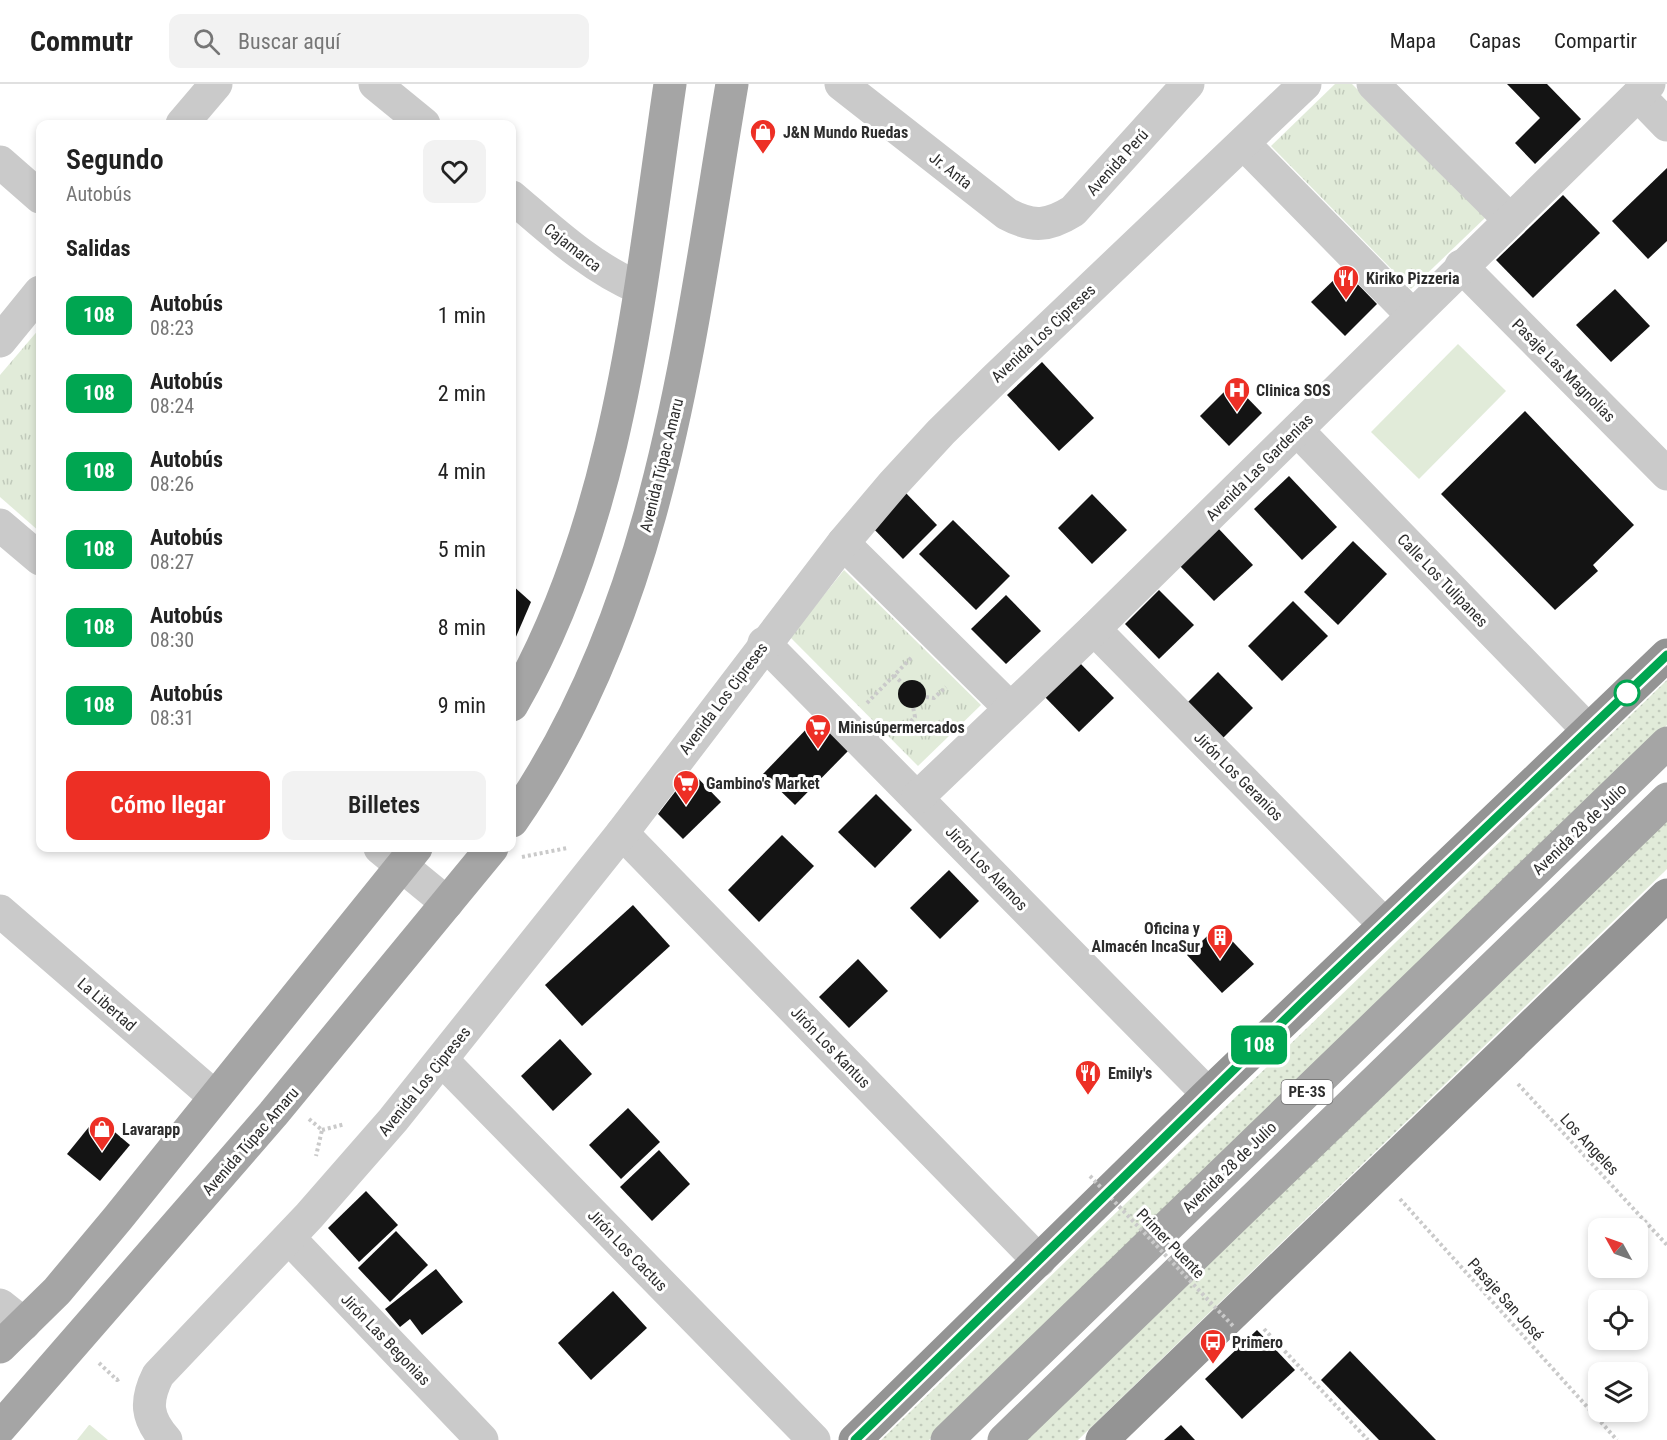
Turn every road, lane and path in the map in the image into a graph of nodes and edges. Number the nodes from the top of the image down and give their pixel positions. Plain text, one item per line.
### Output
1 (216, 84) edge
2 (375, 84) edge
3 (670, 84) edge
4 (732, 84) edge
5 (841, 84) edge
6 (1188, 84) edge
7 (1305, 84) edge
8 (1373, 84) edge
9 (1644, 89) edge
10 (185, 120) edge
11 (419, 120) edge
12 (1667, 124) edge
13 (1244, 144) junction
14 (0, 162) edge
15 (36, 194) edge
16 (516, 200) edge
17 (1509, 219) junction
18 (1037, 224) joint
19 (1461, 266) junction
20 (639, 288) junction
21 (36, 297) edge
22 (1412, 315) junction
23 (0, 341) edge
24 (1297, 430) junction
25 (1667, 474) edge
26 (0, 525) edge
27 (843, 543) junction
28 (36, 556) edge
29 (1094, 629) junction
30 (935, 634) junction
31 (764, 643) junction
32 (1667, 655) edge
33 (894, 675) junction
34 (902, 683) dead end
35 (516, 697) edge
36 (1010, 708) junction
37 (845, 724) junction
38 (1588, 729) junction
39 (1667, 743) edge
40 (918, 797) junction
41 (1667, 799) edge
42 (516, 815) edge
43 (622, 833) junction
44 (573, 847) dead end
45 (516, 852) edge
46 (504, 853) edge
47 (399, 854) edge
48 (1667, 895) edge
49 (447, 903) junction
50 (0, 911) edge
51 (1384, 924) junction
52 (1495, 1059) junction
53 (442, 1060) junction
54 (1208, 1094) junction
55 (214, 1097) junction
56 (286, 1099) junction
57 (315, 1165) dead end
58 (1378, 1173) junction
59 (1090, 1176) dead end
60 (289, 1238) junction
61 (1667, 1245) edge
62 (1040, 1261) junction
63 (12, 1314) edge
64 (1238, 1316) junction
65 (75, 1343) junction
66 (0, 1347) edge
67 (158, 1375) junction
68 (0, 1428) edge
69 (166, 1440) edge
70 (482, 1440) edge
71 (814, 1440) edge
72 (855, 1440) edge
73 (947, 1440) edge
74 (1004, 1440) edge
75 (1102, 1440) edge
76 (1368, 1440) edge
77 (1617, 1440) edge

1 - 10 street
2 - 11 street
3 - 20 main road
4 - 42 main road, Avenida Túpac Amaru
5 - 18 street, Jr. Anta
6 - 18 street, Avenida Perú
7 - 13 street, Avenida Los Cipreses
8 - 17 street
9 - 12 street
9 - 17 street, Avenida Las Gardenias
13 - 22 street
13 - 27 street, Avenida Los Cipreses
14 - 15 street
16 - 20 street, Cajamarca
17 - 19 street, Avenida Las Gardenias
19 - 22 street, Avenida Las Gardenias
19 - 25 street, Pasaje Las Magnolias
20 - 35 main road
21 - 23 street
22 - 24 street, Avenida Las Gardenias
24 - 29 street, Avenida Las Gardenias
24 - 38 street, Calle Los Tulipanes
26 - 28 street
27 - 30 street
27 - 31 street, Avenida Los Cipreses
29 - 36 street, Avenida Las Gardenias
29 - 51 street, Jirón Los Geranios
30 - 33 path
30 - 36 street
31 - 37 street, Jirón Los Alamos
31 - 43 street, Avenida Los Cipreses
32 - 38 highway
33 - 34 path
33 - 37 path
36 - 40 street, Avenida Las Gardenias
37 - 40 street, Jirón Los Alamos
38 - 51 highway
39 - 73 main road, Avenida 28 de Julio / PE-3S
40 - 54 street, Jirón Los Alamos
41 - 74 main road, PE-3S
43 - 53 street, Avenida Los Cipreses
43 - 62 street, Jirón Los Kantus
44 - 45 path
46 - 49 main road, Avenida Túpac Amaru
47 - 49 street
47 - 55 main road
48 - 52 highway
49 - 56 main road, Avenida Túpac Amaru
50 - 55 street, La Libertad
51 - 54 highway
52 - 58 highway
52 - 61 path, Los Angeles
53 - 60 street, Avenida Los Cipreses
53 - 71 street, Jirón Los Cactus
54 - 62 highway
55 - 63 main road
56 - 57 path
56 - 65 main road, Avenida Túpac Amaru
58 - 64 highway
58 - 77 path, Pasaje San José
59 - 64 path, Primer Puente, bridge
60 - 67 street, Avenida Los Cipreses
60 - 70 street, Jirón Las Begonias
62 - 72 highway
63 - 66 main road
64 - 75 highway
64 - 76 path, Primer Puente
65 - 67 path
65 - 68 main road, Avenida Túpac Amaru
67 - 69 street

